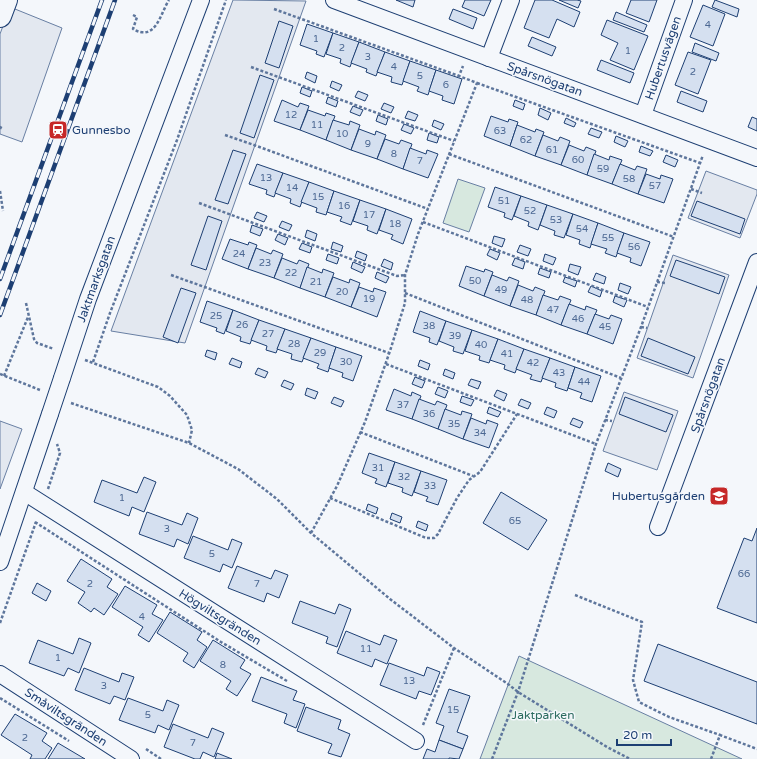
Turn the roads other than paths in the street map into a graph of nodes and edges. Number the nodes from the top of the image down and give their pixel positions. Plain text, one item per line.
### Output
1 (6, 0) edge
2 (201, 0) edge
3 (511, 0) edge
4 (684, 0) edge
5 (339, 1) edge
6 (0, 16) edge
7 (489, 58) junction
8 (643, 115) junction
9 (757, 158) edge
10 (757, 262) edge
11 (24, 492) junction
12 (658, 527) dead end
13 (0, 562) edge
14 (0, 674) edge
15 (416, 741) road end
16 (131, 759) edge

1 - 6 street
2 - 11 street, Jaktmarksgatan, bridge
3 - 7 street
4 - 8 street, Hubertusvägen
5 - 7 street, Spårsnögatan
7 - 8 street, Spårsnögatan
8 - 9 street, Spårsnögatan
10 - 12 street, Spårsnögatan
11 - 13 street, Jaktmarksgatan
11 - 15 street, Högviltsgränden
14 - 16 street, Småviltsgränden

